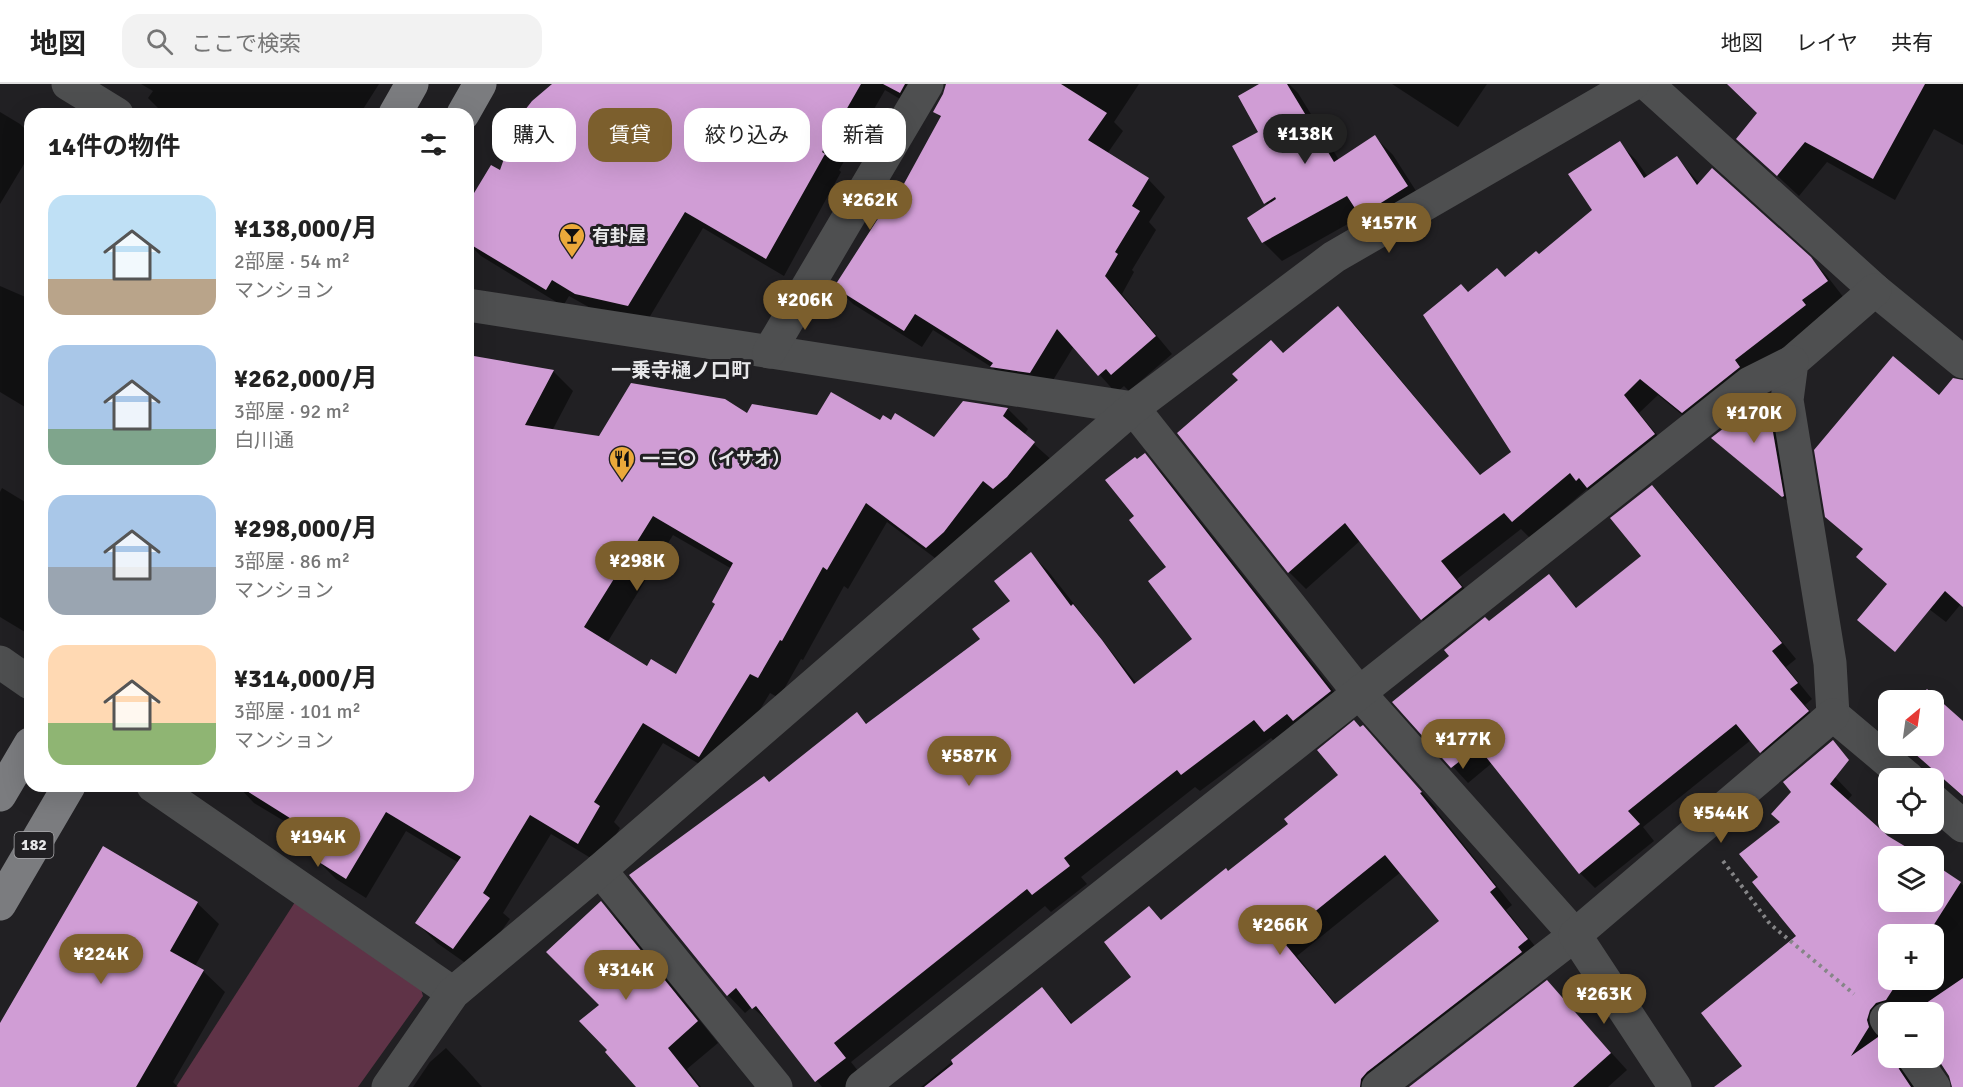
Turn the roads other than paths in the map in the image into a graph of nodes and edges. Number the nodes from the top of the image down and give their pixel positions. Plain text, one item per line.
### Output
1 (68, 84) edge
2 (412, 84) edge
3 (480, 84) edge
4 (927, 84) edge
5 (1633, 84) edge
6 (1647, 84) edge
7 (107, 108) edge
8 (398, 108) edge
9 (466, 108) edge
10 (1875, 290) junction
11 (474, 306) edge
12 (769, 351) junction
13 (1792, 362) junction
14 (1963, 362) edge
15 (1133, 408) junction
16 (0, 662) edge
17 (24, 679) edge
18 (1360, 694) junction
19 (1833, 715) junction
20 (24, 754) edge
21 (1896, 768) edge
22 (65, 792) edge
23 (162, 792) edge
24 (0, 795) edge
25 (1944, 810) edge
26 (1963, 826) edge
27 (600, 870) junction
28 (0, 904) edge
29 (1575, 935) junction
30 (453, 993) junction
31 (1921, 1068) edge
32 (388, 1087) edge
33 (776, 1087) edge
34 (862, 1087) edge
35 (1378, 1087) edge
36 (1675, 1087) edge
37 (1934, 1087) edge

1 - 7 street
2 - 8 main road
3 - 9 main road
4 - 12 street
5 - 15 street
6 - 10 street
10 - 13 street
10 - 14 street
11 - 12 street
12 - 15 street
13 - 18 street
13 - 19 street
15 - 18 street
15 - 27 street
16 - 17 street
18 - 29 street
18 - 34 street
19 - 21 street
19 - 29 street
20 - 24 main road
22 - 28 main road, 182
23 - 30 street
25 - 26 street
27 - 30 street
27 - 33 street
29 - 35 street
29 - 36 street
30 - 32 street
31 - 37 street

